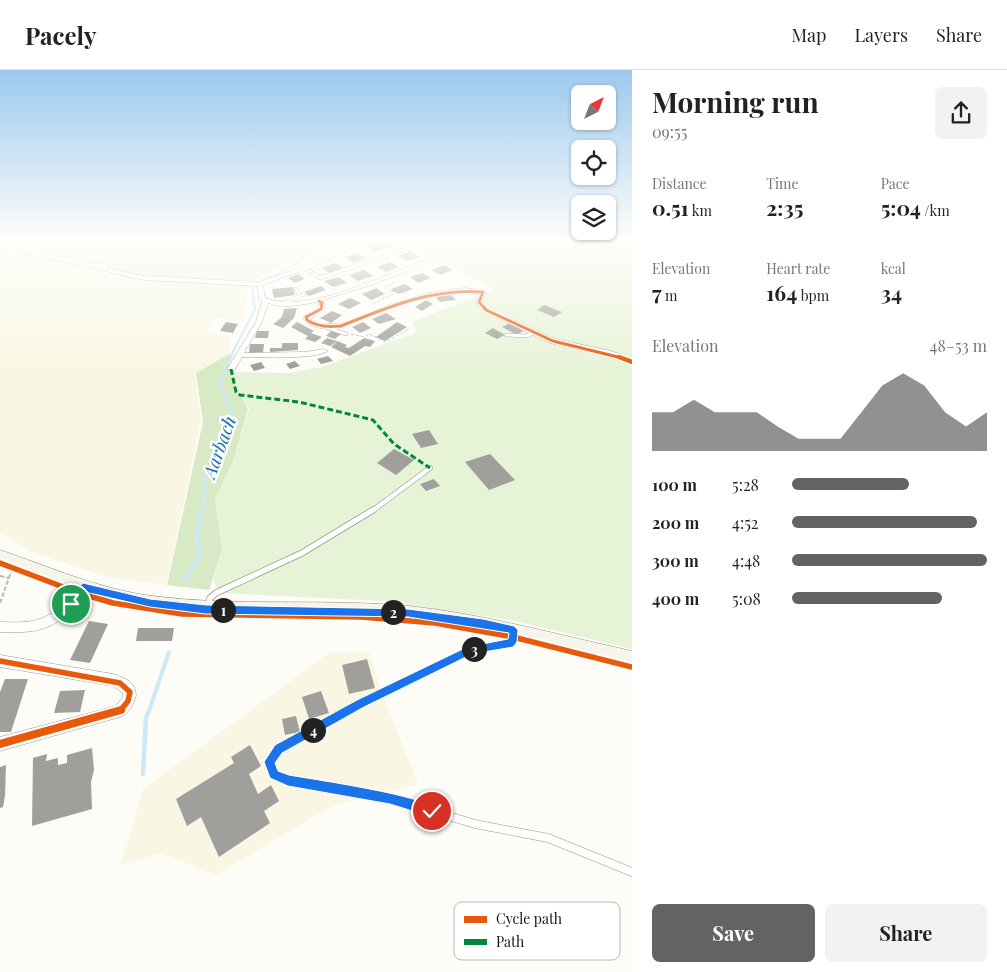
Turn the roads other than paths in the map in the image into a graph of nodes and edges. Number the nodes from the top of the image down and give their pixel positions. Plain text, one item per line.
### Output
1 (249, 283) edge
2 (365, 283) edge
3 (260, 284) joint
4 (296, 289) dead end
5 (305, 294) dead end
6 (300, 295) junction
7 (265, 301) junction
8 (319, 301) junction
9 (282, 304) junction
10 (326, 327) junction
11 (534, 333) junction
12 (346, 334) dead end
13 (506, 335) dead end
14 (324, 351) dead end
15 (240, 355) junction
16 (632, 362) edge
17 (231, 369) dead end
18 (430, 468) dead end
19 (0, 556) edge
20 (83, 587) junction
21 (206, 610) junction
22 (0, 628) edge
23 (514, 630) junction
24 (632, 660) edge
25 (0, 661) edge
26 (0, 744) edge
27 (632, 872) edge

1 - 3 street
2 - 8 street
3 - 7 street
4 - 6 lane
5 - 6 lane
6 - 9 lane
7 - 9 street
7 - 15 street
8 - 9 street
8 - 10 street
10 - 11 street
10 - 12 lane
11 - 13 lane
11 - 16 street
14 - 15 street
15 - 17 street
18 - 21 lane
19 - 20 main road
20 - 21 main road
20 - 22 street
21 - 23 main road
23 - 24 main road
23 - 27 lane
25 - 26 street

